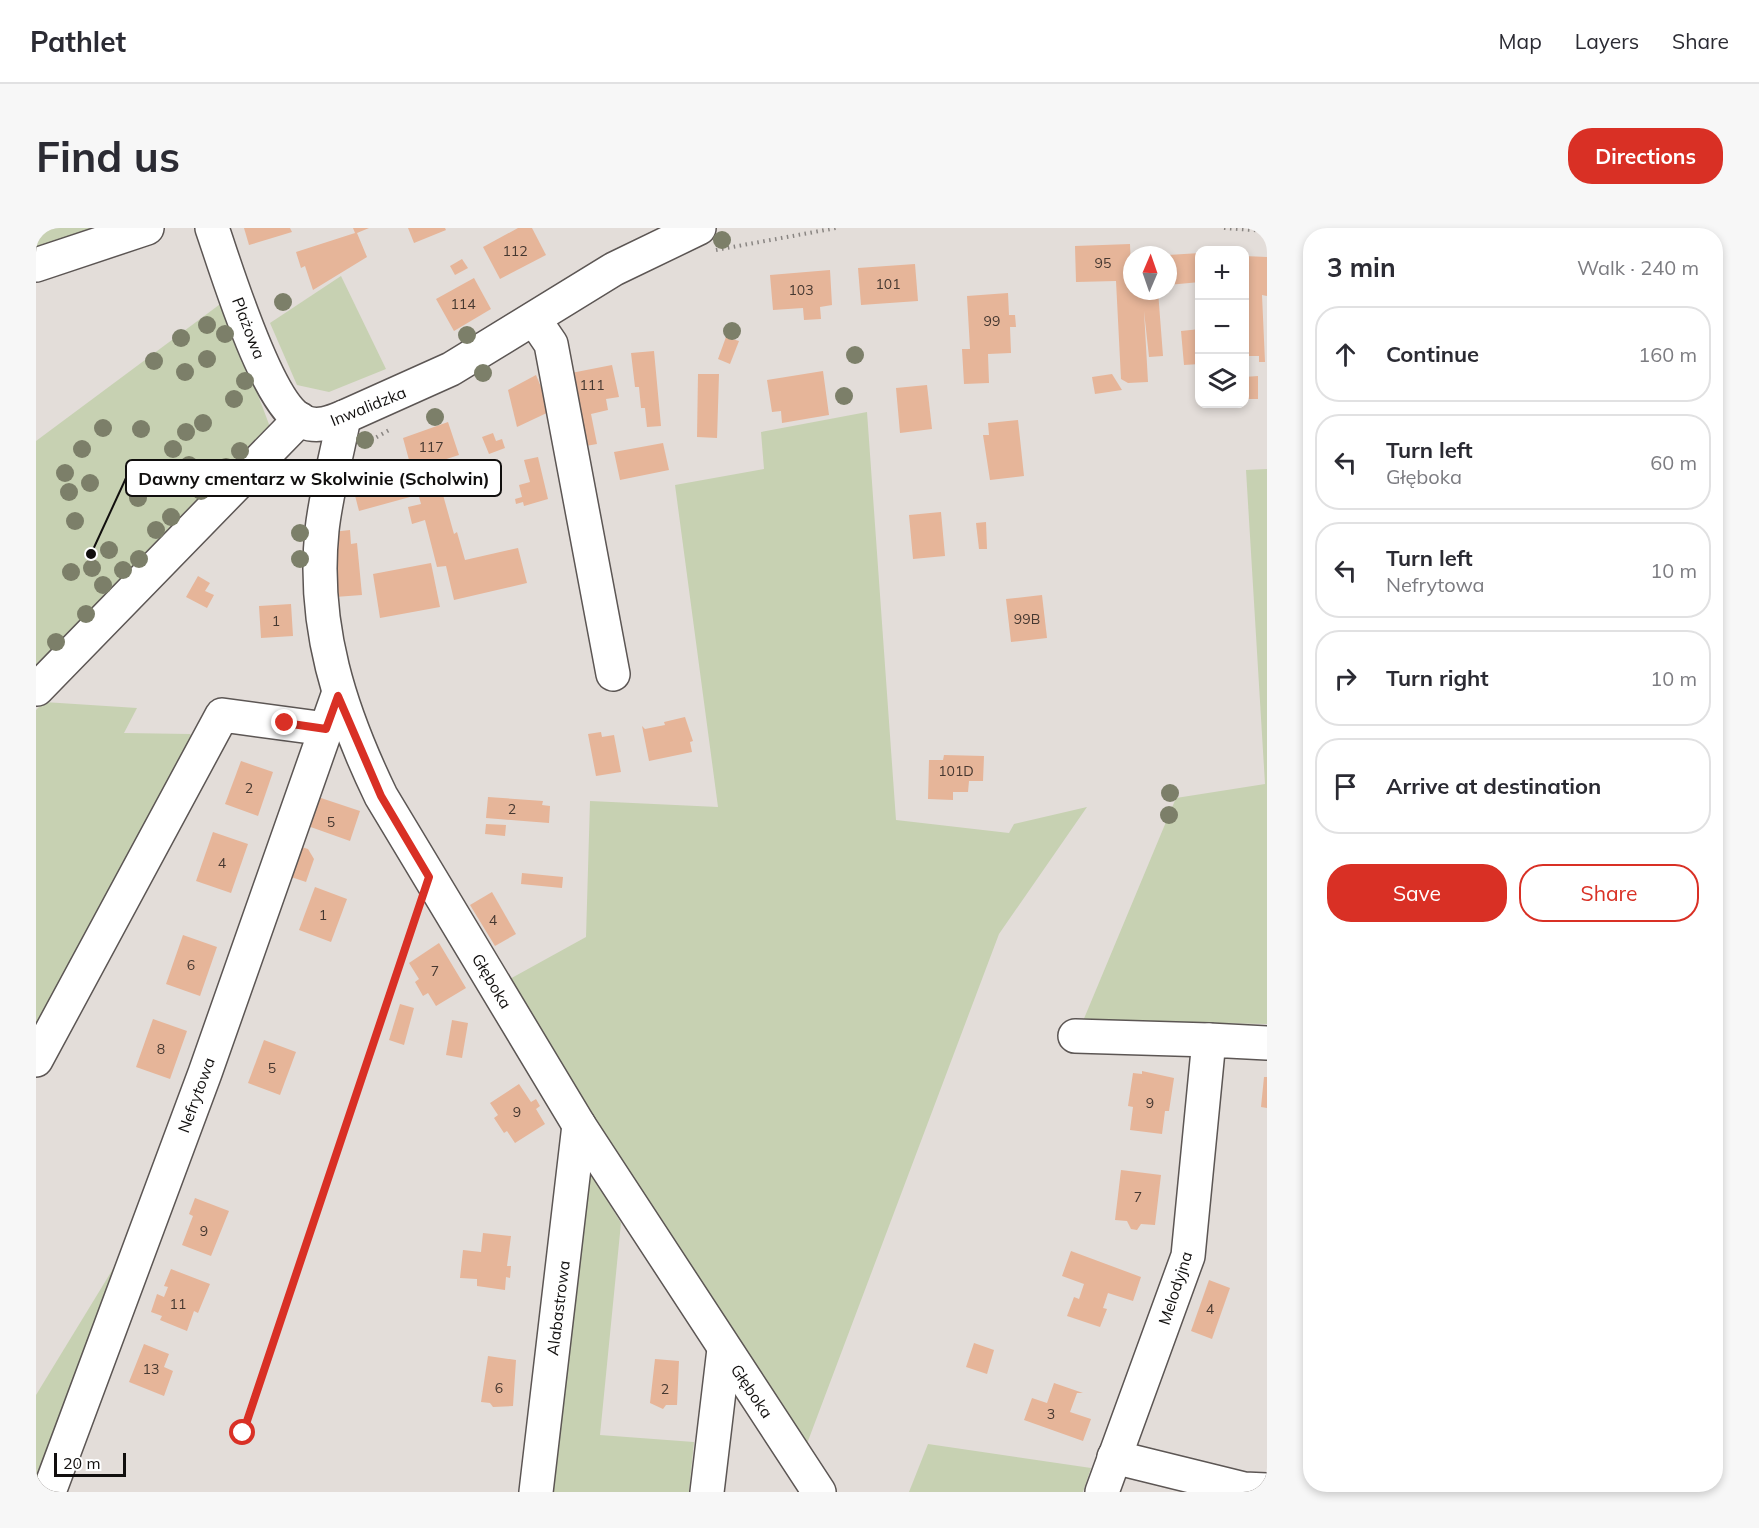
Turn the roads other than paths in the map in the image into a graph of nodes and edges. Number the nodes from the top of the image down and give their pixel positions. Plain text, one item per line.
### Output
1 (147, 228) edge
2 (212, 228) edge
3 (699, 228) edge
4 (36, 265) edge
5 (534, 319) junction
6 (344, 417) junction
7 (300, 419) junction
8 (613, 674) dead end
9 (37, 689) edge
10 (338, 696) junction
11 (326, 729) junction
12 (1075, 1036) dead end
13 (1209, 1040) junction
14 (1267, 1043) edge
15 (36, 1060) edge
16 (579, 1125) junction
17 (724, 1349) junction
18 (1114, 1457) junction
19 (1267, 1490) edge
20 (49, 1492) edge
21 (536, 1492) edge
22 (707, 1492) edge
23 (819, 1492) edge
24 (1102, 1492) edge

1 - 4 street
2 - 7 street, Plażowa
3 - 5 street, Inwalidzka
5 - 6 street, Inwalidzka
5 - 8 street
6 - 7 street, Inwalidzka
6 - 10 street, Głęboka
7 - 9 street
10 - 11 street, Nefrytowa
10 - 16 street, Głęboka
11 - 15 street
11 - 20 street, Nefrytowa
12 - 13 street
13 - 14 street
13 - 18 street, Melodyjna
16 - 17 street, Głęboka
16 - 21 street, Alabastrowa
17 - 22 street
17 - 23 street, Głęboka
18 - 19 street
18 - 24 street, Melodyjna

